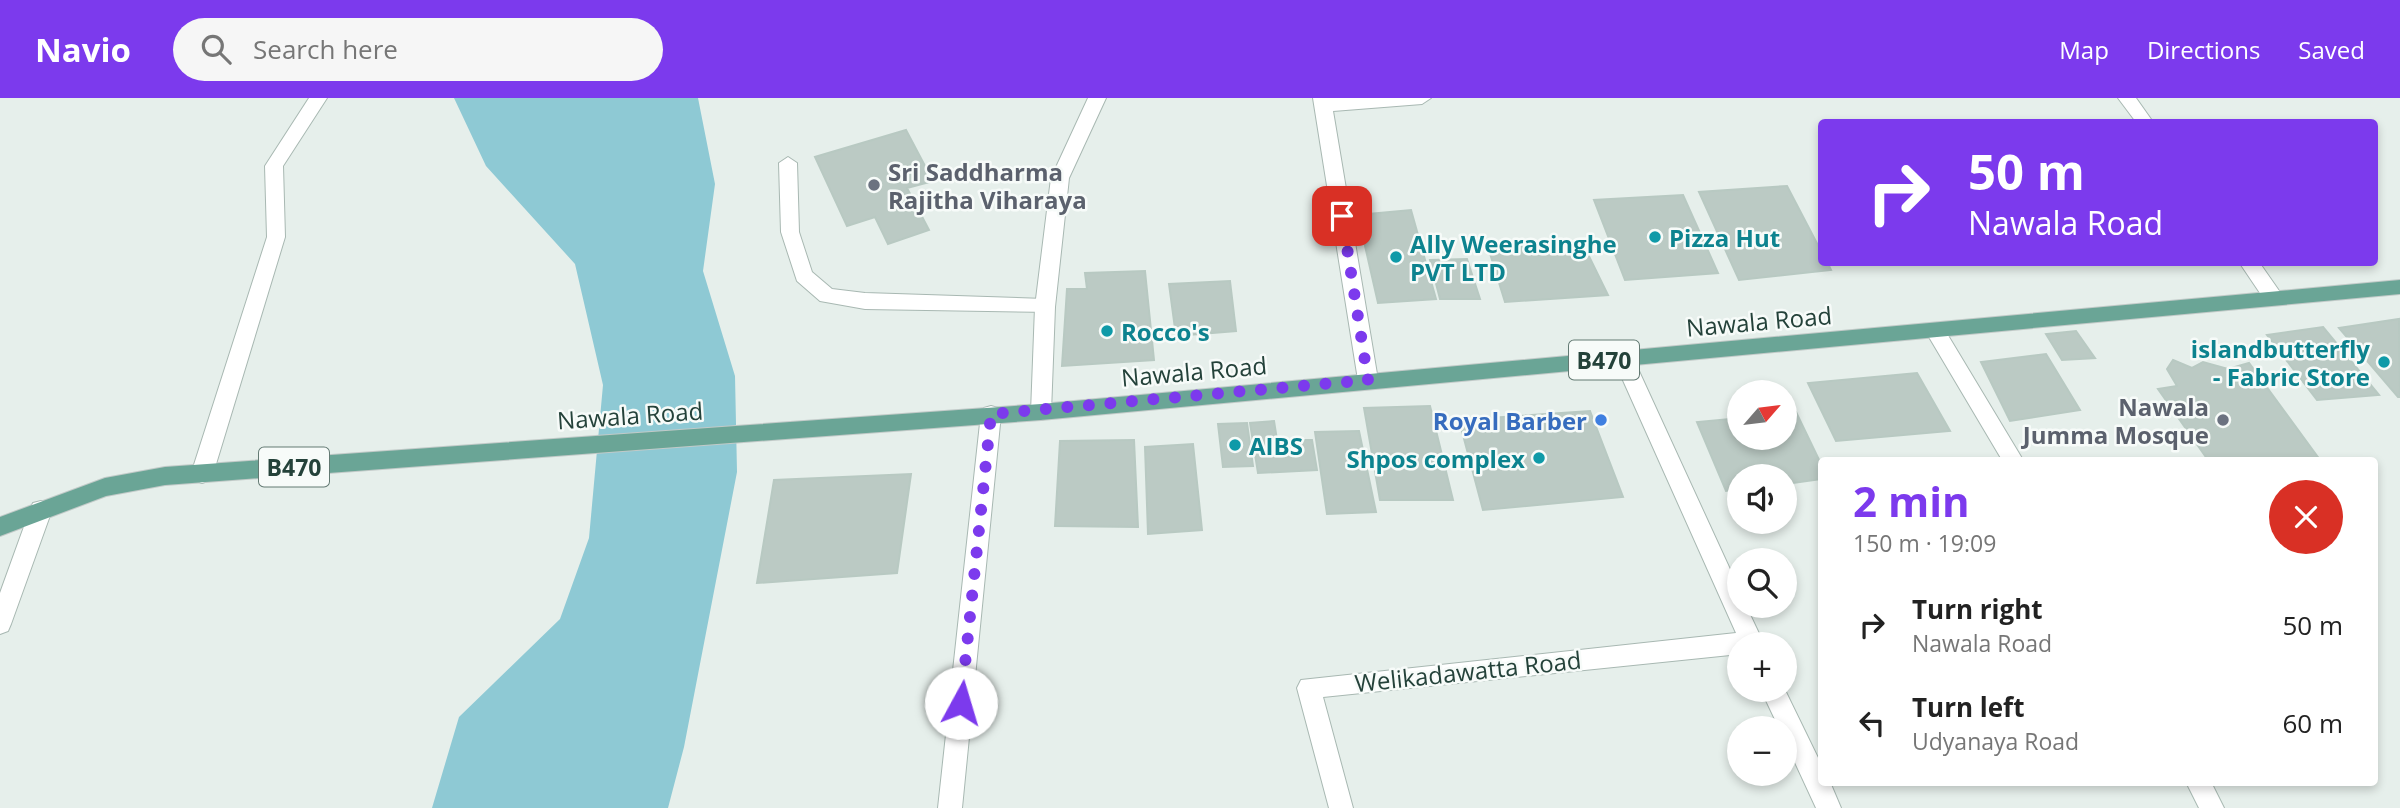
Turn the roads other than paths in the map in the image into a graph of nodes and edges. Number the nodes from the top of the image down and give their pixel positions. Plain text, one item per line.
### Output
1 (318, 98) edge
2 (1097, 98) edge
3 (1422, 98) edge
4 (2127, 98) edge
5 (1323, 102) edge
6 (2143, 119) edge
7 (788, 163) dead end
8 (2251, 266) edge
9 (2400, 287) edge
10 (2275, 300) junction
11 (1045, 307) junction
12 (1936, 332) junction
13 (1623, 358) junction
14 (1368, 380) junction
15 (1041, 412) junction
16 (991, 414) junction
17 (2011, 457) edge
18 (202, 474) junction
19 (41, 510) junction
20 (0, 527) edge
21 (0, 624) edge
22 (1746, 632) edge
23 (1727, 645) edge
24 (1779, 702) edge
25 (1818, 785) edge
26 (1819, 786) edge
27 (2200, 786) edge
28 (950, 808) edge
29 (1340, 808) edge
30 (1829, 808) edge
31 (2213, 808) edge

1 - 18 street
2 - 11 street
3 - 5 street
4 - 6 street
5 - 14 street
7 - 11 street
8 - 10 street
9 - 10 main road, Nawala Road / B470
10 - 12 main road, Nawala Road / B470
11 - 15 street
12 - 13 main road, Nawala Road / B470
12 - 17 street
13 - 14 main road, Nawala Road / B470
13 - 22 street, Welikadawatta Road
14 - 15 main road, Nawala Road / B470
15 - 16 main road, Nawala Road / B470
16 - 18 main road, Nawala Road / B470
16 - 28 street
18 - 19 main road, Nawala Road / B470
19 - 20 main road, Nawala Road / B470
19 - 21 street
23 - 29 street, Welikadawatta Road
24 - 25 street
26 - 30 street
27 - 31 street

